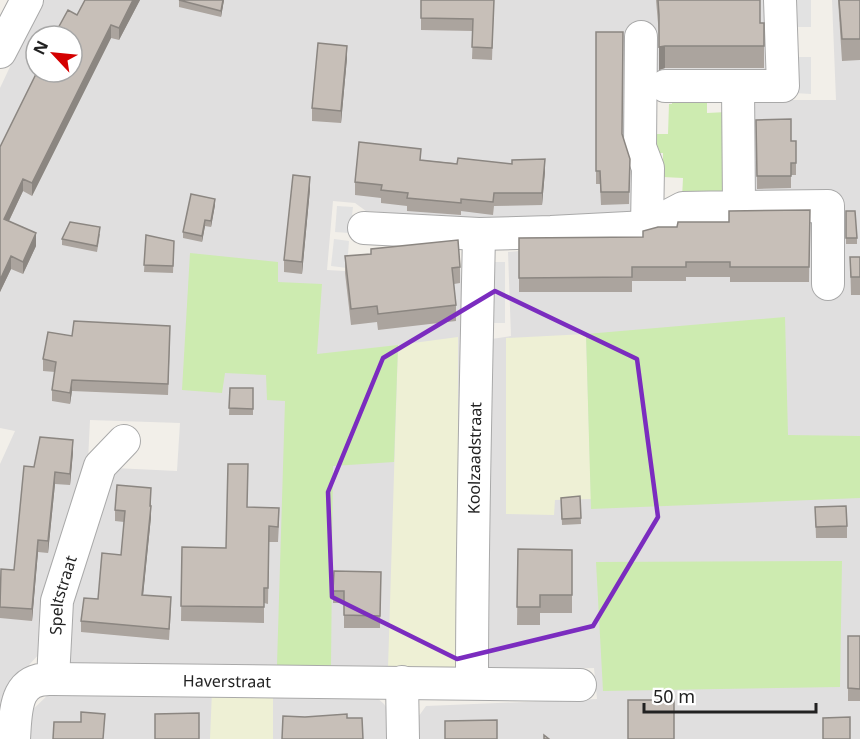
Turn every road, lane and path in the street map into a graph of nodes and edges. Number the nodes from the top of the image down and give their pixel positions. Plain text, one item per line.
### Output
1 (27, 0) edge
2 (780, 0) edge
3 (641, 38) dead end
4 (0, 52) edge
5 (665, 86) dead end
6 (738, 86) junction
7 (739, 207) junction
8 (647, 226) junction
9 (364, 228) dead end
10 (479, 234) junction
11 (828, 284) dead end
12 (124, 441) dead end
13 (53, 679) junction
14 (402, 682) junction
15 (472, 682) junction
16 (580, 685) dead end
17 (14, 739) edge
18 (404, 739) edge

1 - 4 street
2 - 6 street
3 - 8 street
5 - 6 street
6 - 7 street
7 - 8 street
7 - 11 street
8 - 10 street
9 - 10 street
10 - 15 street, Koolzaadstraat
12 - 13 street, Speltstraat
13 - 14 street, Haverstraat
13 - 17 street
14 - 15 street, Haverstraat
14 - 18 street
15 - 16 street, Haverstraat

